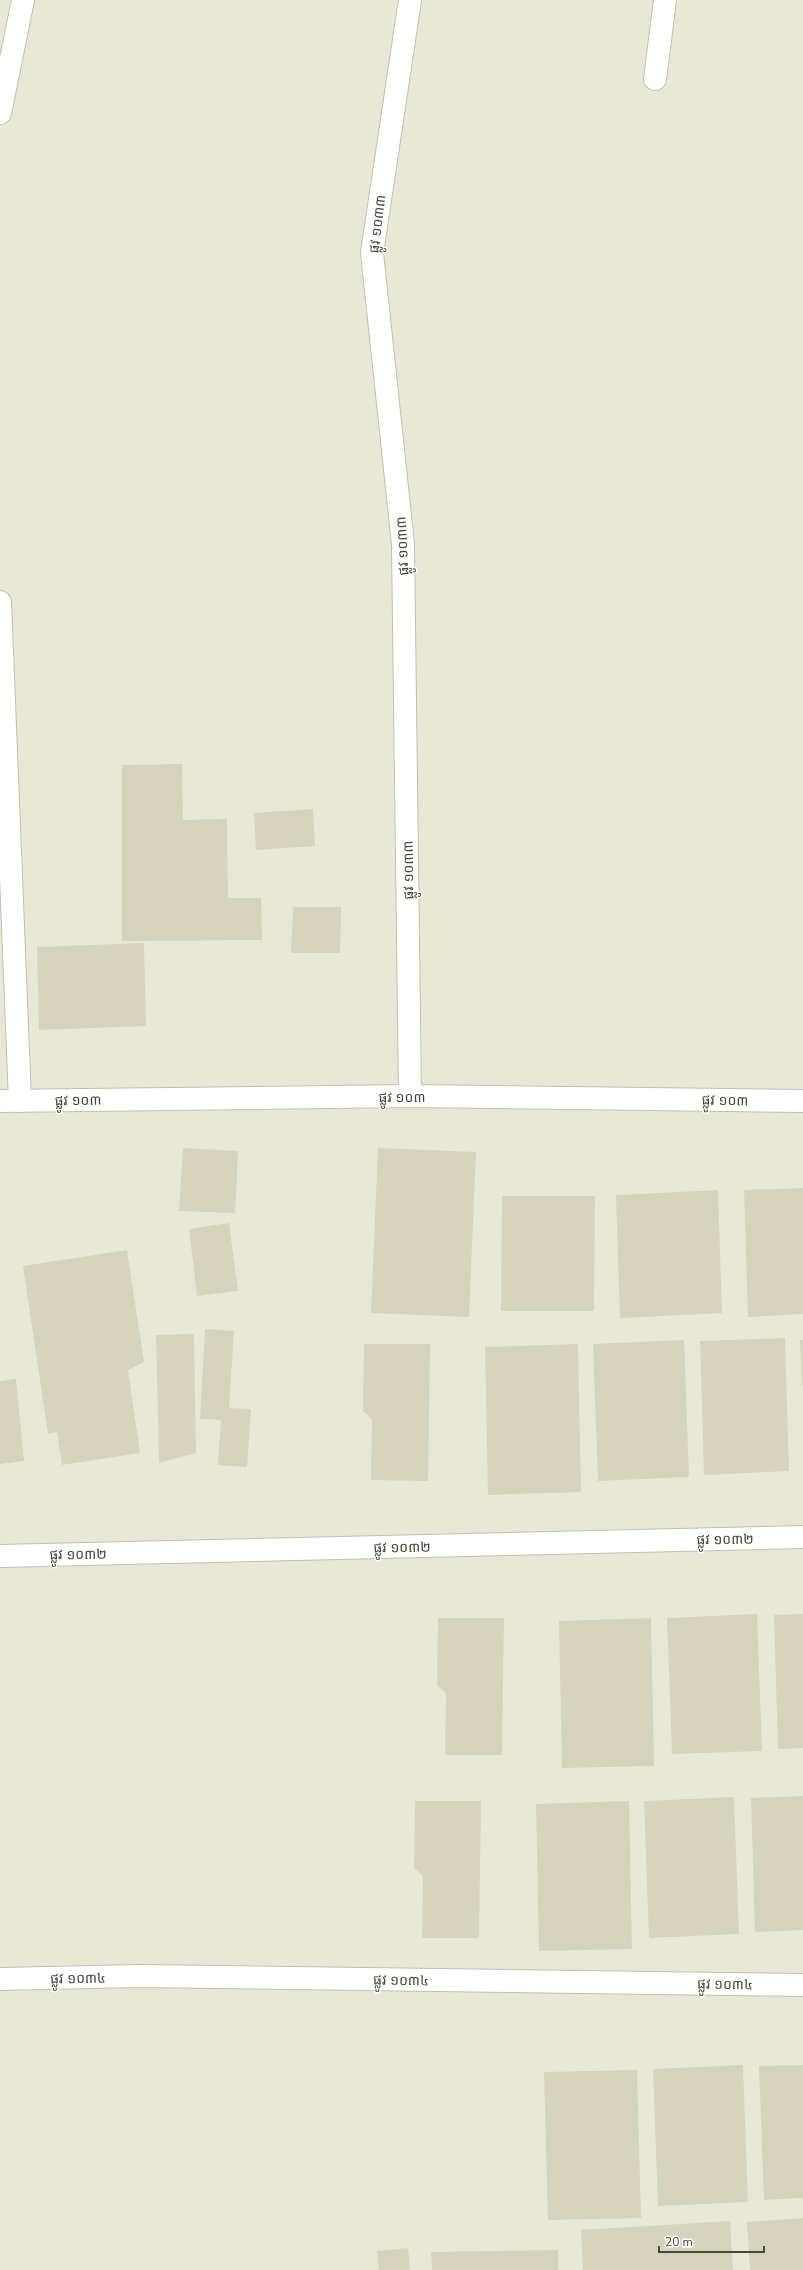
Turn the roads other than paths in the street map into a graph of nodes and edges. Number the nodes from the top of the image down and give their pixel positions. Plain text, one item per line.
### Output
1 (23, 0) edge
2 (410, 0) edge
3 (665, 0) edge
4 (655, 79) dead end
5 (0, 113) edge
6 (0, 602) edge
7 (410, 1096) junction
8 (10, 1101) edge
9 (803, 1101) edge
10 (803, 1537) edge
11 (0, 1556) edge
12 (0, 1979) edge
13 (803, 1985) edge

1 - 5 street
2 - 7 street, ផ្លូវ ១០៣៣
3 - 4 street
6 - 8 street
7 - 8 street, ផ្លូវ ១០៣
7 - 9 street, ផ្លូវ ១០៣
10 - 11 street, ផ្លូវ ១០៣២
12 - 13 street, ផ្លូវ ១០៣៤

